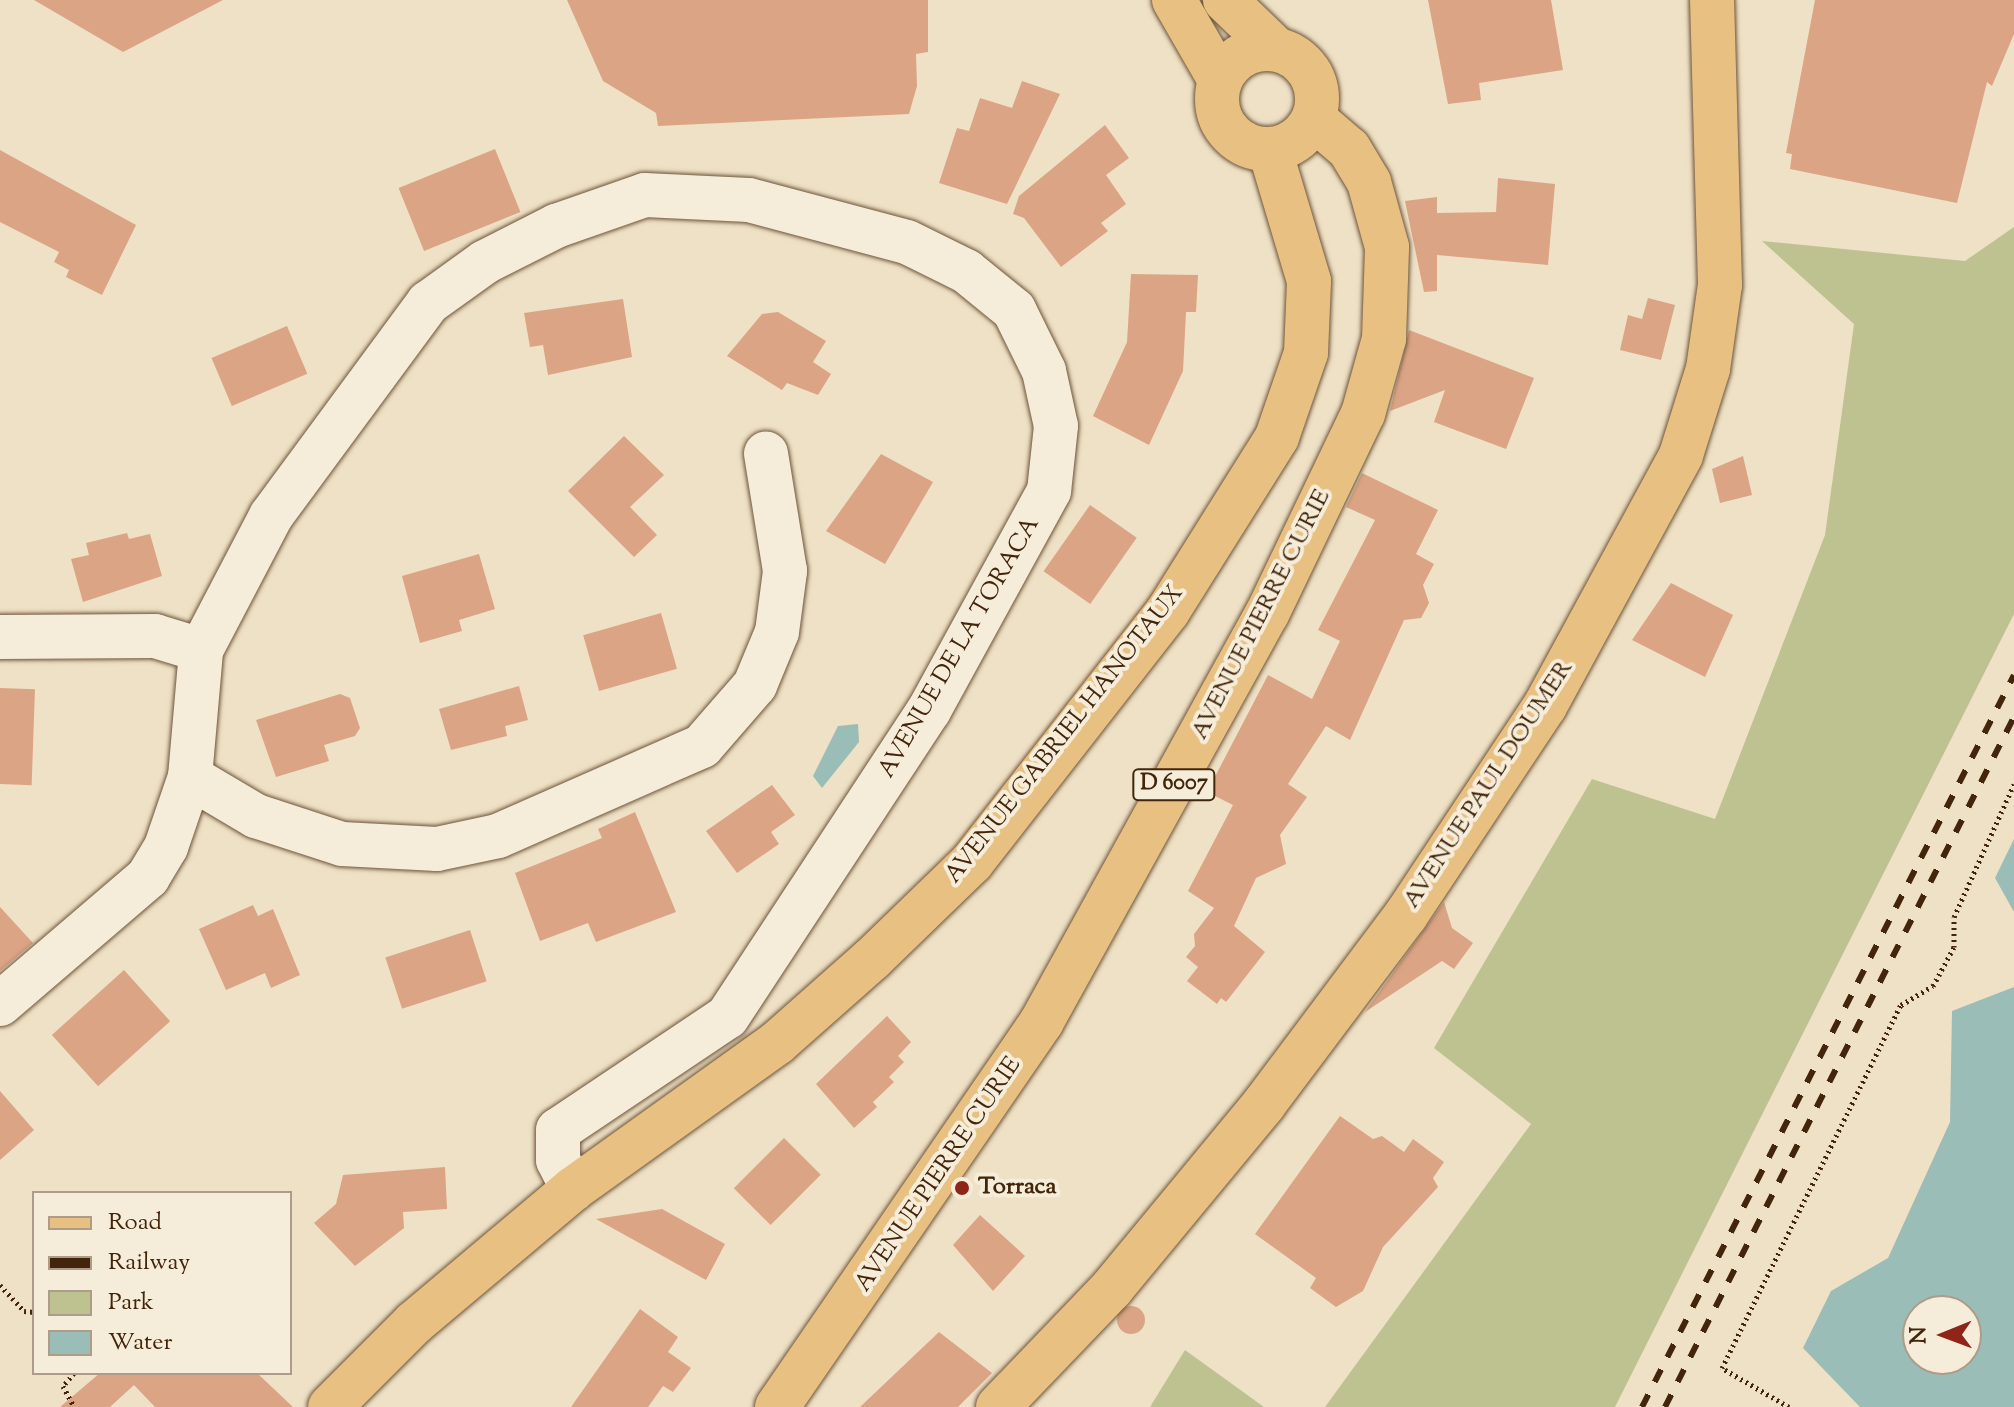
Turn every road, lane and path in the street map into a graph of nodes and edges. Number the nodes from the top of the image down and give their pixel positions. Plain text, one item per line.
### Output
1 (1174, 0) edge
2 (1225, 0) edge
3 (1712, 0) edge
4 (1275, 48) junction
5 (1220, 80) junction
6 (1314, 119) junction
7 (1270, 150) junction
8 (766, 454) dead end
9 (0, 637) edge
10 (201, 650) junction
11 (190, 777) junction
12 (2014, 784) edge
13 (0, 1004) edge
14 (573, 1189) junction
15 (0, 1285) edge
16 (32, 1312) edge
17 (72, 1375) edge
18 (74, 1407) edge
19 (330, 1407) edge
20 (777, 1407) edge
21 (998, 1407) edge
22 (1789, 1407) edge

1 - 5 main road
2 - 4 main road
3 - 21 main road, AVENUE PAUL DOUMER
4 - 5 main road
4 - 6 main road
5 - 7 main road
6 - 7 main road
6 - 20 main road, AVENUE PIERRE CURIE / D 6007
7 - 14 main road, AVENUE GABRIEL HANOTAUX
8 - 11 street
9 - 10 street
10 - 11 street, AVENUE DE LA TORACA
10 - 14 street, AVENUE DE LA TORACA
11 - 13 street, AVENUE DE LA TORACA
12 - 22 path
14 - 19 main road, AVENUE GABRIEL HANOTAUX
15 - 16 path
17 - 18 path

